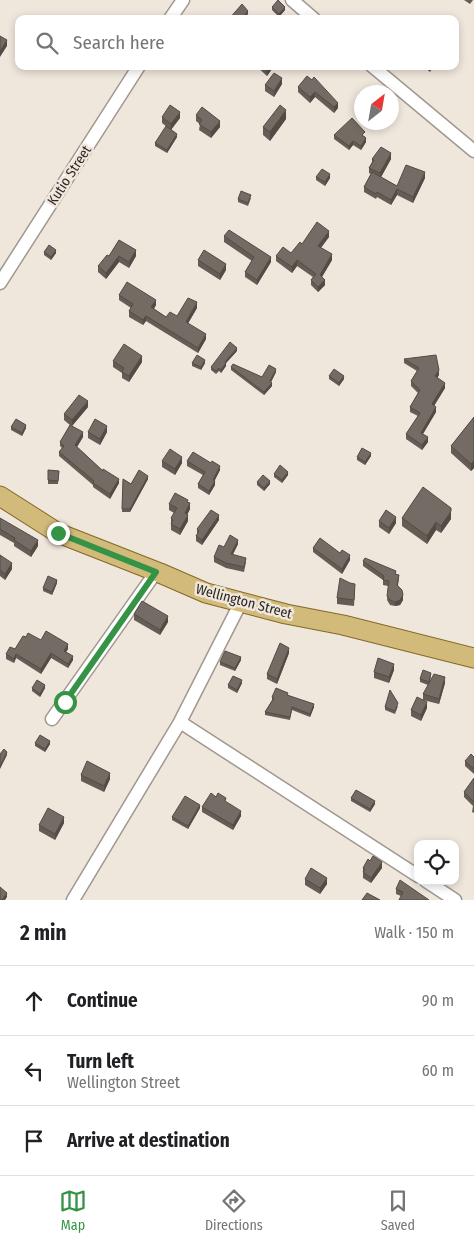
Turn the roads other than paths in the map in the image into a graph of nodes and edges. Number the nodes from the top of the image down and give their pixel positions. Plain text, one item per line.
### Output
1 (183, 0) edge
2 (292, 0) edge
3 (173, 15) edge
4 (309, 15) edge
5 (136, 70) edge
6 (377, 70) edge
7 (474, 151) edge
8 (0, 283) edge
9 (0, 496) edge
10 (156, 572) junction
11 (241, 602) junction
12 (474, 658) edge
13 (52, 719) dead end
14 (180, 722) junction
15 (414, 873) edge
16 (432, 885) edge
17 (73, 900) edge
18 (455, 900) edge

1 - 3 street
2 - 4 street
5 - 8 street, Kutio Street
6 - 7 street
9 - 10 main road, Wellington Street
10 - 11 main road, Wellington Street
10 - 13 street
11 - 12 main road, Wellington Street
11 - 14 street
14 - 15 street
14 - 17 street
16 - 18 street

